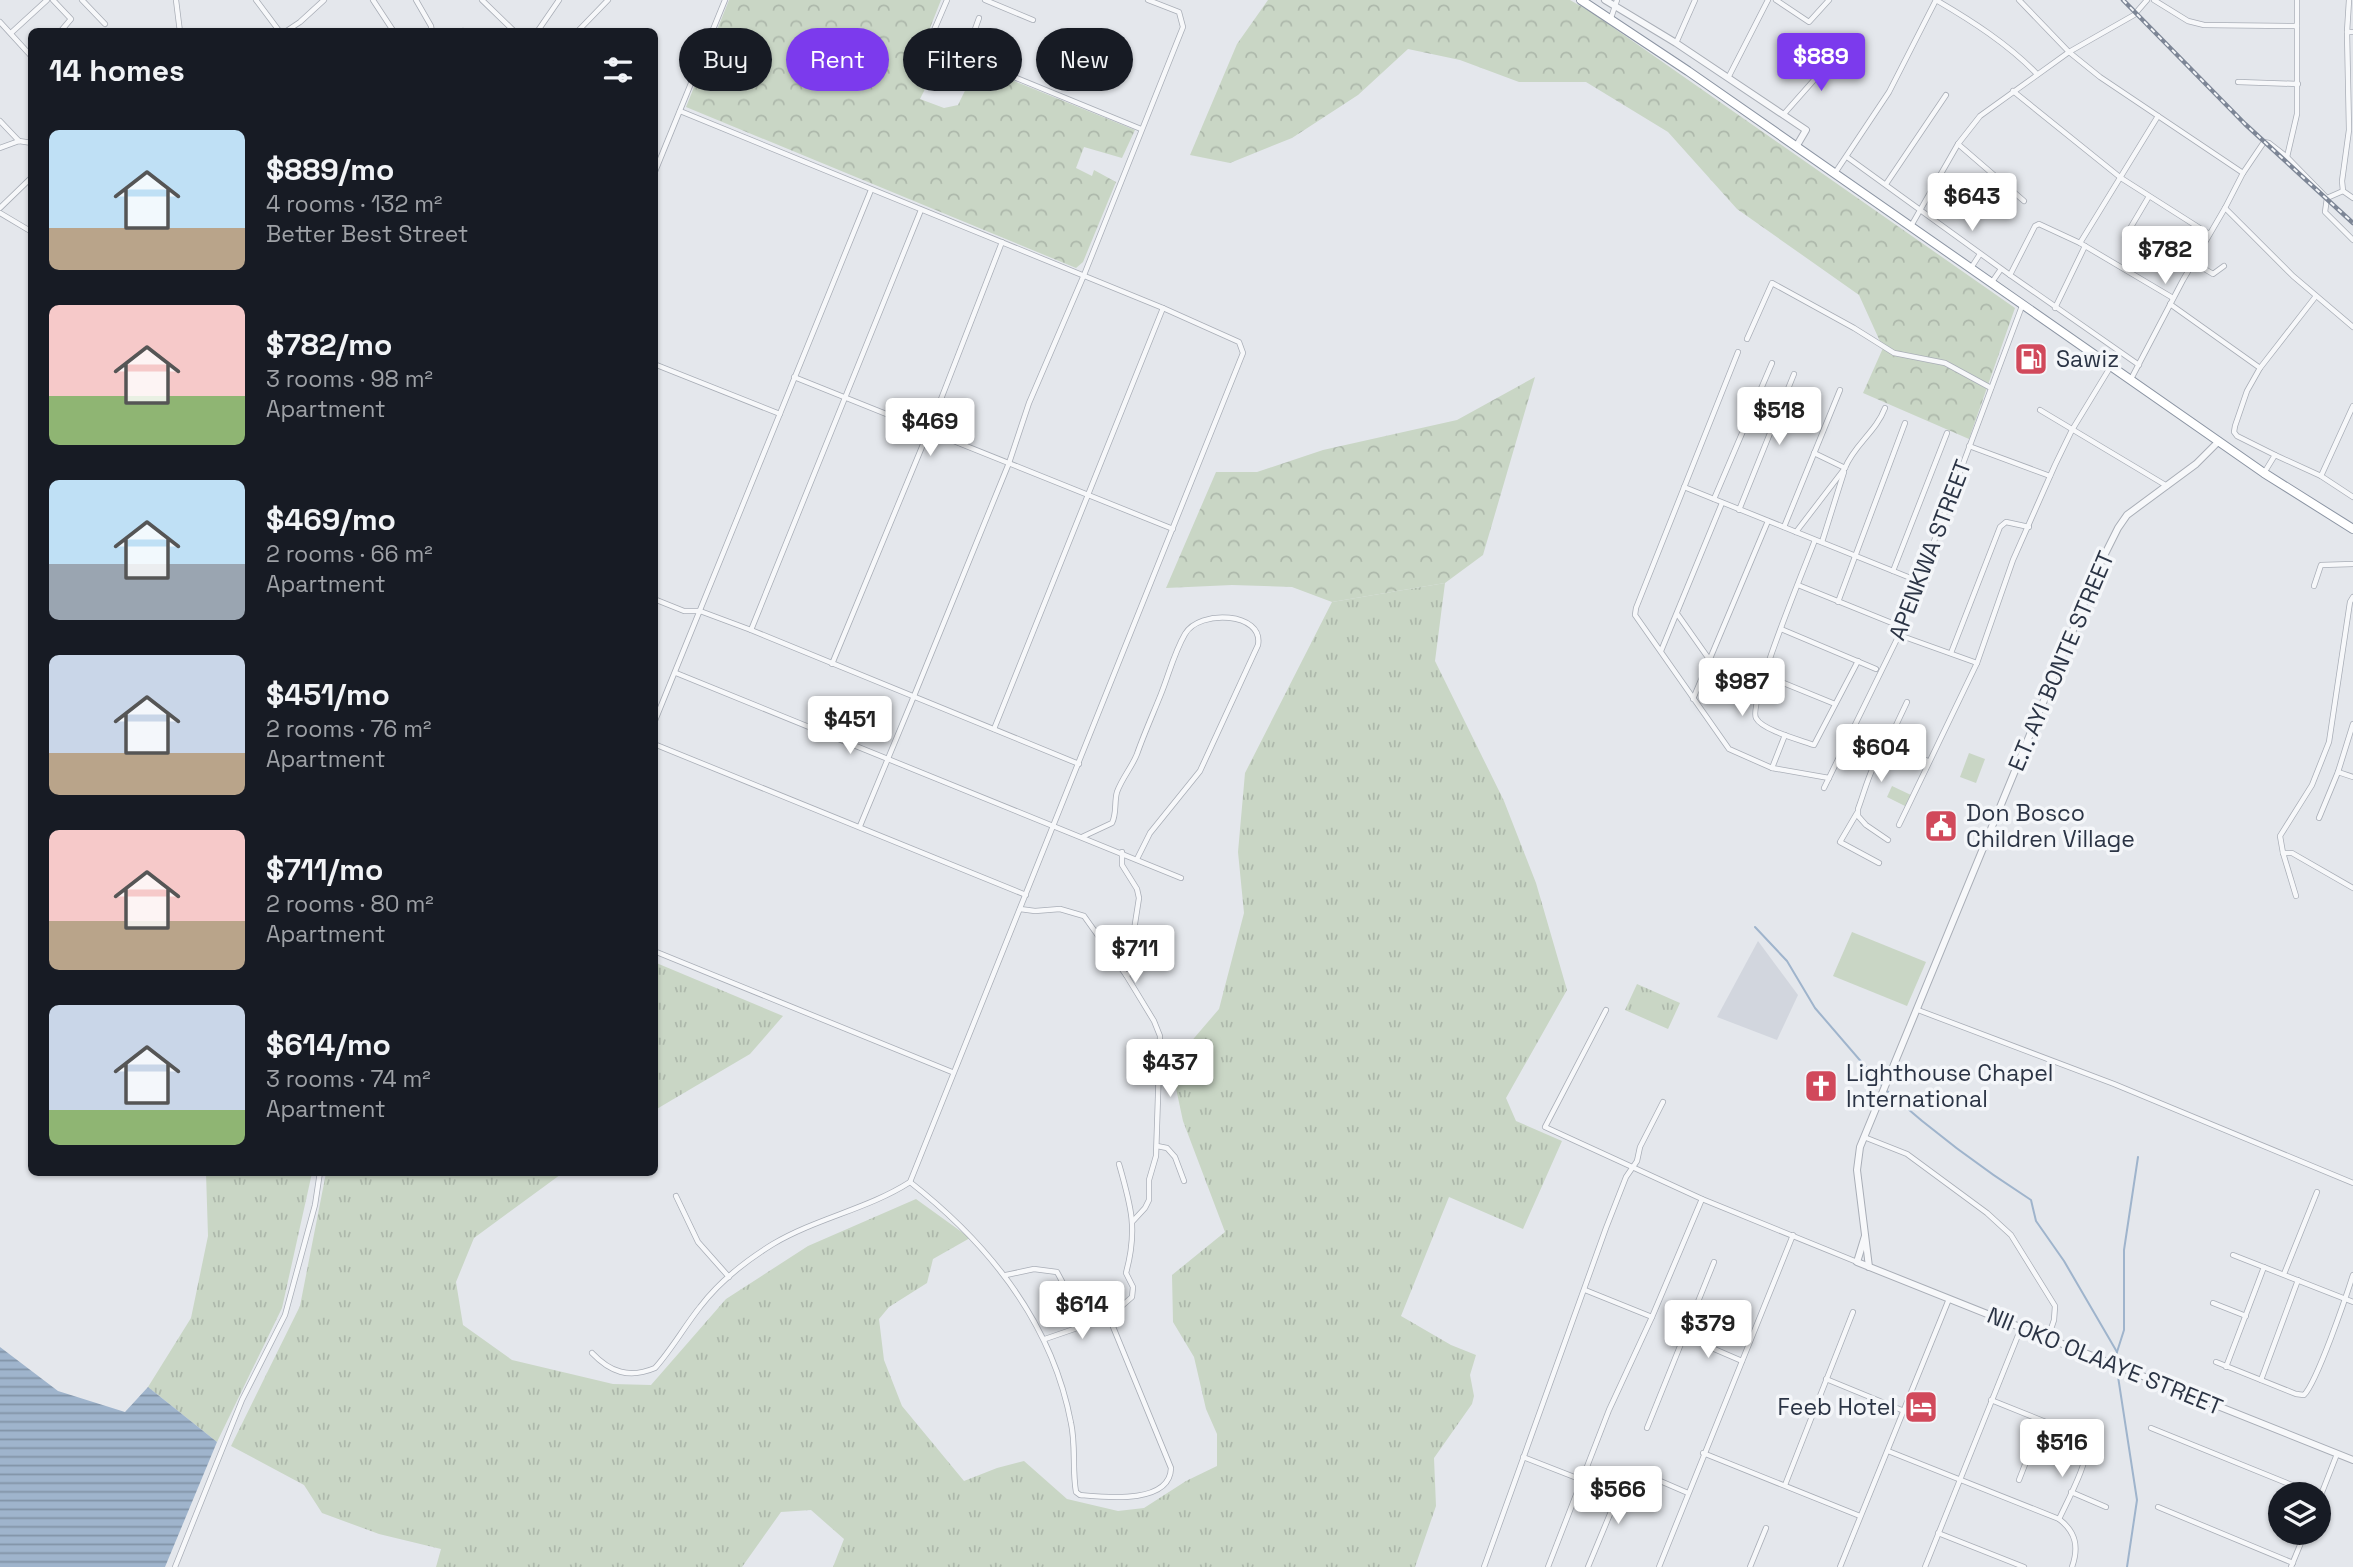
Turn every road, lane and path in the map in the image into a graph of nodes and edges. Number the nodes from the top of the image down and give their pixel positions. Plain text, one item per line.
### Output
1 (47, 0) edge
2 (53, 0) edge
3 (82, 0) edge
4 (176, 0) edge
5 (257, 0) edge
6 (324, 0) edge
7 (373, 0) edge
8 (416, 0) edge
9 (482, 0) edge
10 (559, 0) edge
11 (608, 0) edge
12 (725, 0) edge
13 (947, 0) edge
14 (985, 0) edge
15 (1148, 0) edge
16 (1581, 0) edge
17 (1605, 0) edge
18 (1695, 0) edge
19 (1768, 0) edge
20 (1776, 0) edge
21 (1829, 0) edge
22 (1936, 0) edge
23 (2019, 0) edge
24 (2137, 0) edge
25 (2147, 0) edge
26 (2154, 0) edge
27 (2297, 0) edge
28 (2349, 0) edge
29 (1616, 3) edge
30 (2143, 6) junction
31 (979, 18) dead end
32 (1611, 18) junction
33 (1033, 20) dead end
34 (0, 22) edge
35 (105, 24) dead end
36 (2297, 26) junction
37 (63, 28) edge
38 (180, 28) edge
39 (277, 28) edge
40 (291, 28) edge
41 (391, 28) edge
42 (431, 28) edge
43 (510, 28) edge
44 (540, 28) edge
45 (581, 28) edge
46 (935, 28) edge
47 (975, 28) edge
48 (2350, 32) edge
49 (11, 33) junction
50 (1676, 43) junction
51 (1835, 49) dead end
52 (28, 52) edge
53 (2069, 52) junction
54 (2037, 74) junction
55 (1728, 78) junction
56 (1022, 81) edge
57 (2238, 82) dead end
58 (2298, 84) junction
59 (2013, 91) junction
60 (1946, 95) dead end
61 (680, 111) junction
62 (1782, 116) junction
63 (2158, 116) junction
64 (0, 121) edge
65 (1141, 129) junction
66 (2351, 133) edge
67 (19, 141) junction
68 (28, 142) edge
69 (1958, 144) junction
70 (0, 148) edge
71 (1796, 148) junction
72 (1847, 157) junction
73 (2287, 157) junction
74 (658, 164) edge
75 (1835, 173) junction
76 (2243, 173) junction
77 (2121, 178) junction
78 (28, 181) edge
79 (1886, 184) junction
80 (871, 190) junction
81 (2343, 191) junction
82 (2148, 198) junction
83 (2327, 198) junction
84 (2353, 198) edge
85 (2024, 201) dead end
86 (2225, 208) junction
87 (921, 210) junction
88 (0, 211) edge
89 (1920, 211) junction
90 (1911, 226) junction
91 (28, 229) edge
92 (2209, 234) junction
93 (2125, 237) dead end
94 (2353, 240) edge
95 (1002, 243) junction
96 (2083, 245) junction
97 (1980, 254) junction
98 (2193, 262) junction
99 (2224, 266) dead end
100 (1971, 268) junction
101 (2001, 269) junction
102 (1084, 275) junction
103 (2010, 275) junction
104 (1992, 283) junction
105 (2316, 296) junction
106 (2171, 301) junction
107 (2022, 306) junction
108 (1163, 308) junction
109 (2055, 308) junction
110 (2353, 327) edge
111 (1747, 339) dead end
112 (1738, 352) dead end
113 (1772, 363) dead end
114 (658, 365) edge
115 (2139, 365) junction
116 (2111, 366) junction
117 (2260, 368) junction
118 (1794, 374) dead end
119 (794, 377) junction
120 (2131, 379) junction
121 (1991, 388) junction
122 (1840, 390) dead end
123 (847, 397) junction
124 (2353, 406) edge
125 (1885, 408) dead end
126 (2040, 410) dead end
127 (780, 414) junction
128 (1905, 423) dead end
129 (929, 430) junction
130 (2072, 430) junction
131 (1947, 433) dead end
132 (2219, 441) junction
133 (1969, 446) junction
134 (1814, 453) junction
135 (2275, 455) junction
136 (1009, 463) junction
137 (1845, 468) junction
138 (2264, 473) junction
139 (2321, 475) junction
140 (2050, 476) junction
141 (2167, 486) junction
142 (1684, 488) junction
143 (1089, 495) junction
144 (2353, 497) edge
145 (1714, 499) junction
146 (1722, 503) junction
147 (1740, 510) junction
148 (1768, 521) junction
149 (1784, 527) junction
150 (2029, 527) junction
151 (2353, 529) edge
152 (1173, 530) junction
153 (1796, 532) junction
154 (1815, 540) junction
155 (1822, 542) junction
156 (1855, 555) junction
157 (2353, 564) edge
158 (1893, 571) junction
159 (1917, 581) junction
160 (1798, 585) junction
161 (2314, 586) dead end
162 (2352, 599) edge
163 (658, 601) edge
164 (1838, 602) junction
165 (2353, 608) edge
166 (700, 611) junction
167 (1677, 614) junction
168 (1892, 623) dead end
169 (1781, 629) junction
170 (751, 631) junction
171 (1899, 635) junction
172 (1660, 652) junction
173 (1951, 653) junction
174 (1709, 660) junction
175 (1858, 661) junction
176 (1977, 663) junction
177 (832, 664) junction
178 (1876, 669) dead end
179 (675, 673) junction
180 (1764, 675) junction
181 (914, 696) junction
182 (1693, 699) junction
183 (1907, 702) dead end
184 (1835, 704) junction
185 (658, 713) edge
186 (2353, 724) edge
187 (994, 729) junction
188 (1785, 734) junction
189 (1890, 745) junction
190 (658, 746) edge
191 (888, 758) junction
192 (1928, 761) junction
193 (1079, 764) junction
194 (1772, 768) junction
195 (2338, 772) junction
196 (2353, 777) edge
197 (1829, 778) junction
198 (1824, 788) dead end
199 (1857, 812) junction
200 (2319, 818) dead end
201 (1899, 825) dead end
202 (860, 826) junction
203 (1053, 826) junction
204 (1082, 837) junction
205 (1888, 840) dead end
206 (1122, 852) junction
207 (2283, 853) junction
208 (1137, 859) junction
209 (1879, 863) dead end
210 (1181, 878) dead end
211 (2353, 888) edge
212 (1026, 895) junction
213 (2296, 896) dead end
214 (1020, 909) junction
215 (658, 953) edge
216 (1126, 975) junction
217 (1606, 1010) dead end
218 (1918, 1010) junction
219 (952, 1072) junction
220 (1663, 1102) dead end
221 (1864, 1137) junction
222 (1157, 1146) junction
223 (1119, 1164) dead end
224 (1633, 1168) junction
225 (319, 1176) edge
226 (1184, 1181) dead end
227 (910, 1182) junction
228 (2353, 1183) edge
229 (2317, 1192) dead end
230 (676, 1196) dead end
231 (1702, 1199) junction
232 (1133, 1221) junction
233 (1794, 1235) junction
234 (1866, 1235) junction
235 (2233, 1255) dead end
236 (1714, 1262) dead end
237 (1857, 1262) junction
238 (1869, 1267) junction
239 (2264, 1267) junction
240 (2284, 1274) junction
241 (1006, 1275) junction
242 (2353, 1275) edge
243 (729, 1277) junction
244 (2298, 1280) junction
245 (1585, 1290) junction
246 (1949, 1299) junction
247 (2345, 1299) junction
248 (2353, 1302) edge
249 (2213, 1303) dead end
250 (1853, 1312) dead end
251 (2246, 1316) junction
252 (1109, 1317) junction
253 (1652, 1317) junction
254 (1082, 1328) junction
255 (2021, 1328) junction
256 (1684, 1336) junction
257 (2048, 1338) junction
258 (1045, 1339) junction
259 (592, 1353) dead end
260 (1742, 1361) junction
261 (2216, 1362) dead end
262 (2226, 1367) junction
263 (1826, 1379) junction
264 (2261, 1380) junction
265 (1991, 1400) junction
266 (1904, 1411) junction
267 (2042, 1421) junction
268 (1647, 1428) dead end
269 (2151, 1428) dead end
270 (1888, 1451) junction
271 (1703, 1453) junction
272 (2337, 1454) junction
273 (1523, 1457) junction
274 (2352, 1458) edge
275 (1959, 1478) junction
276 (1582, 1480) junction
277 (2019, 1480) dead end
278 (2282, 1482) edge
279 (2325, 1482) edge
280 (1786, 1485) junction
281 (2071, 1492) junction
282 (1688, 1493) junction
283 (2106, 1507) dead end
284 (2158, 1507) dead end
285 (1860, 1516) junction
286 (2059, 1519) junction
287 (1766, 1528) dead end
288 (1938, 1533) junction
289 (2300, 1545) edge
290 (2292, 1565) edge
291 (175, 1567) edge
292 (1484, 1567) edge
293 (1548, 1567) edge
294 (1588, 1567) edge
295 (1658, 1567) edge
296 (1750, 1567) edge
297 (1840, 1567) edge
298 (1925, 1567) edge
299 (2024, 1567) edge
300 (2072, 1567) edge

1 - 49 street
2 - 37 street
3 - 35 street
4 - 38 street
5 - 39 street
6 - 40 street
7 - 41 street
8 - 42 street
9 - 43 street
10 - 44 street
11 - 45 street
12 - 61 street
13 - 46 street
14 - 33 street
15 - 65 street
16 - 32 highway
17 - 29 street
18 - 50 street
19 - 55 street
20 - 21 street
22 - 54 street
22 - 72 street
23 - 53 street
24 - 30 street
25 - 30 street
26 - 36 street
27 - 36 street
28 - 48 street
29 - 32 street
29 - 50 street
30 - 53 street
31 - 47 street
32 - 71 highway
34 - 49 street
36 - 58 street
48 - 66 street
49 - 52 street
50 - 55 street
51 - 62 street
53 - 54 street
53 - 63 street
54 - 59 street
55 - 62 street
56 - 65 street
57 - 58 street
58 - 73 street
59 - 69 street
59 - 77 street
60 - 79 street
61 - 74 street
61 - 80 street
62 - 71 street
63 - 76 street
63 - 77 street
64 - 67 street
65 - 102 street
66 - 81 street
67 - 68 street
67 - 70 street
69 - 85 street
69 - 89 street
71 - 75 highway
72 - 75 street
72 - 79 street
73 - 76 street
73 - 83 street
75 - 90 highway
76 - 86 street
77 - 82 street
77 - 96 street
78 - 88 street
79 - 89 street
80 - 87 street
80 - 119 street
81 - 83 street
81 - 84 street
82 - 92 street
82 - 93 street
83 - 94 street
86 - 92 street
86 - 105 street
87 - 95 street
87 - 123 street
88 - 91 street
89 - 90 street
89 - 97 street
90 - 100 highway
92 - 98 street
95 - 102 street
95 - 129 street
96 - 103 street
96 - 106 street
96 - 109 street
97 - 100 street
97 - 101 street
98 - 99 street
98 - 106 street
100 - 104 highway
101 - 103 street
101 - 104 street
102 - 108 street
102 - 136 street
103 - 109 street
104 - 107 highway
105 - 110 street
105 - 117 street
106 - 115 street
106 - 117 street
107 - 116 highway
107 - 121 street, APENKWA STREET
108 - 143 street
108 - 152 street
109 - 115 street
111 - 121 street
112 - 142 street
113 - 145 street
114 - 127 street
115 - 120 street
116 - 120 highway
116 - 130 street
117 - 135 street
118 - 147 street
119 - 123 street
119 - 127 street
120 - 132 highway
121 - 133 street, APENKWA STREET
122 - 134 street
123 - 129 street
123 - 170 street
124 - 139 street
125 - 137 street
126 - 130 street
127 - 166 street
128 - 156 street
129 - 136 street
129 - 177 street
130 - 140 street
130 - 141 street
131 - 158 street
132 - 138 highway
132 - 141 street, E.T. AYI BONTE STREET
133 - 140 street
133 - 159 street, APENKWA STREET
134 - 137 street
134 - 149 street
135 - 138 street
135 - 139 street
136 - 143 street
136 - 181 street
137 - 153 street
137 - 155 street
138 - 151 highway
139 - 144 street
140 - 150 street
141 - 218 street, E.T. AYI BONTE STREET
142 - 145 street
142 - 172 street
143 - 152 street
143 - 187 street
145 - 146 street
146 - 147 street
146 - 167 street
147 - 148 street
148 - 149 street
148 - 174 street
149 - 153 street
150 - 173 street
150 - 176 street
152 - 193 street
153 - 154 street
154 - 155 street
154 - 160 street
155 - 156 street
156 - 158 street
156 - 164 street
157 - 161 street
158 - 159 street
159 - 171 street, APENKWA STREET
160 - 164 street
160 - 169 street
162 - 165 street
162 - 207 street
163 - 166 street
164 - 168 street
166 - 170 street
166 - 179 street
167 - 172 street
167 - 174 street
169 - 175 street
169 - 180 street
170 - 177 street
171 - 173 street
171 - 197 street, APENKWA STREET
172 - 182 street
173 - 176 street
174 - 182 street
175 - 178 street
175 - 184 street
176 - 192 street
177 - 181 street
179 - 185 street
179 - 191 street
180 - 184 street
180 - 188 street
181 - 187 street
181 - 191 street
182 - 194 street
183 - 189 street
184 - 188 street
186 - 195 street
187 - 193 street
188 - 194 street
189 - 192 street
189 - 199 street
190 - 202 street
191 - 202 street
191 - 203 street
192 - 201 street
193 - 203 street
194 - 197 street
195 - 196 street
195 - 200 street
197 - 198 street, APENKWA STREET
199 - 205 street
199 - 209 street
202 - 212 street
203 - 204 street
203 - 212 street
204 - 206 street
204 - 208 street
206 - 208 street
206 - 216 street
207 - 211 street
207 - 213 street
208 - 210 street
212 - 214 street
214 - 216 street
214 - 219 street
215 - 219 street
216 - 222 street
217 - 224 street
218 - 221 street, E.T. AYI BONTE STREET
218 - 228 street
219 - 227 street
220 - 224 street
221 - 234 street, E.T. AYI BONTE STREET
221 - 257 street
222 - 226 street
222 - 232 street
223 - 232 street
224 - 231 street
224 - 245 street
225 - 291 street
227 - 241 street
227 - 243 street
229 - 240 street
230 - 243 street
231 - 233 street
231 - 253 street
232 - 252 street
233 - 237 street
233 - 260 street
234 - 237 street
234 - 238 street, E.T. AYI BONTE STREET
235 - 239 street
236 - 256 street
237 - 238 street, NII OKO OLAAYE STREET
238 - 246 street, NII OKO OLAAYE STREET
239 - 240 street
239 - 251 street
240 - 244 street
241 - 254 street
241 - 258 street
242 - 247 street
243 - 259 street
244 - 247 street
244 - 264 street
245 - 253 street
245 - 273 street
246 - 255 street, NII OKO OLAAYE STREET
246 - 266 street
247 - 248 street
247 - 264 street
249 - 251 street
250 - 263 street
251 - 262 street
252 - 254 street
252 - 258 street
253 - 276 street
254 - 258 street
255 - 257 street, NII OKO OLAAYE STREET
255 - 265 street
256 - 260 street
256 - 268 street
257 - 272 street, NII OKO OLAAYE STREET
260 - 271 street
261 - 262 street
262 - 264 street
263 - 266 street
263 - 280 street
265 - 267 street
265 - 275 street
266 - 270 street
267 - 277 street
267 - 281 street
269 - 278 street
270 - 275 street
270 - 285 street
271 - 280 street
271 - 282 street
272 - 274 street, NII OKO OLAAYE STREET
272 - 279 street
273 - 276 street
273 - 292 street
275 - 286 street
275 - 288 street
276 - 293 street
280 - 285 street
281 - 283 street
281 - 286 street
282 - 294 street
282 - 295 street
284 - 290 street
285 - 297 street
286 - 300 street
287 - 296 street
288 - 298 street
288 - 299 street
289 - 290 street

